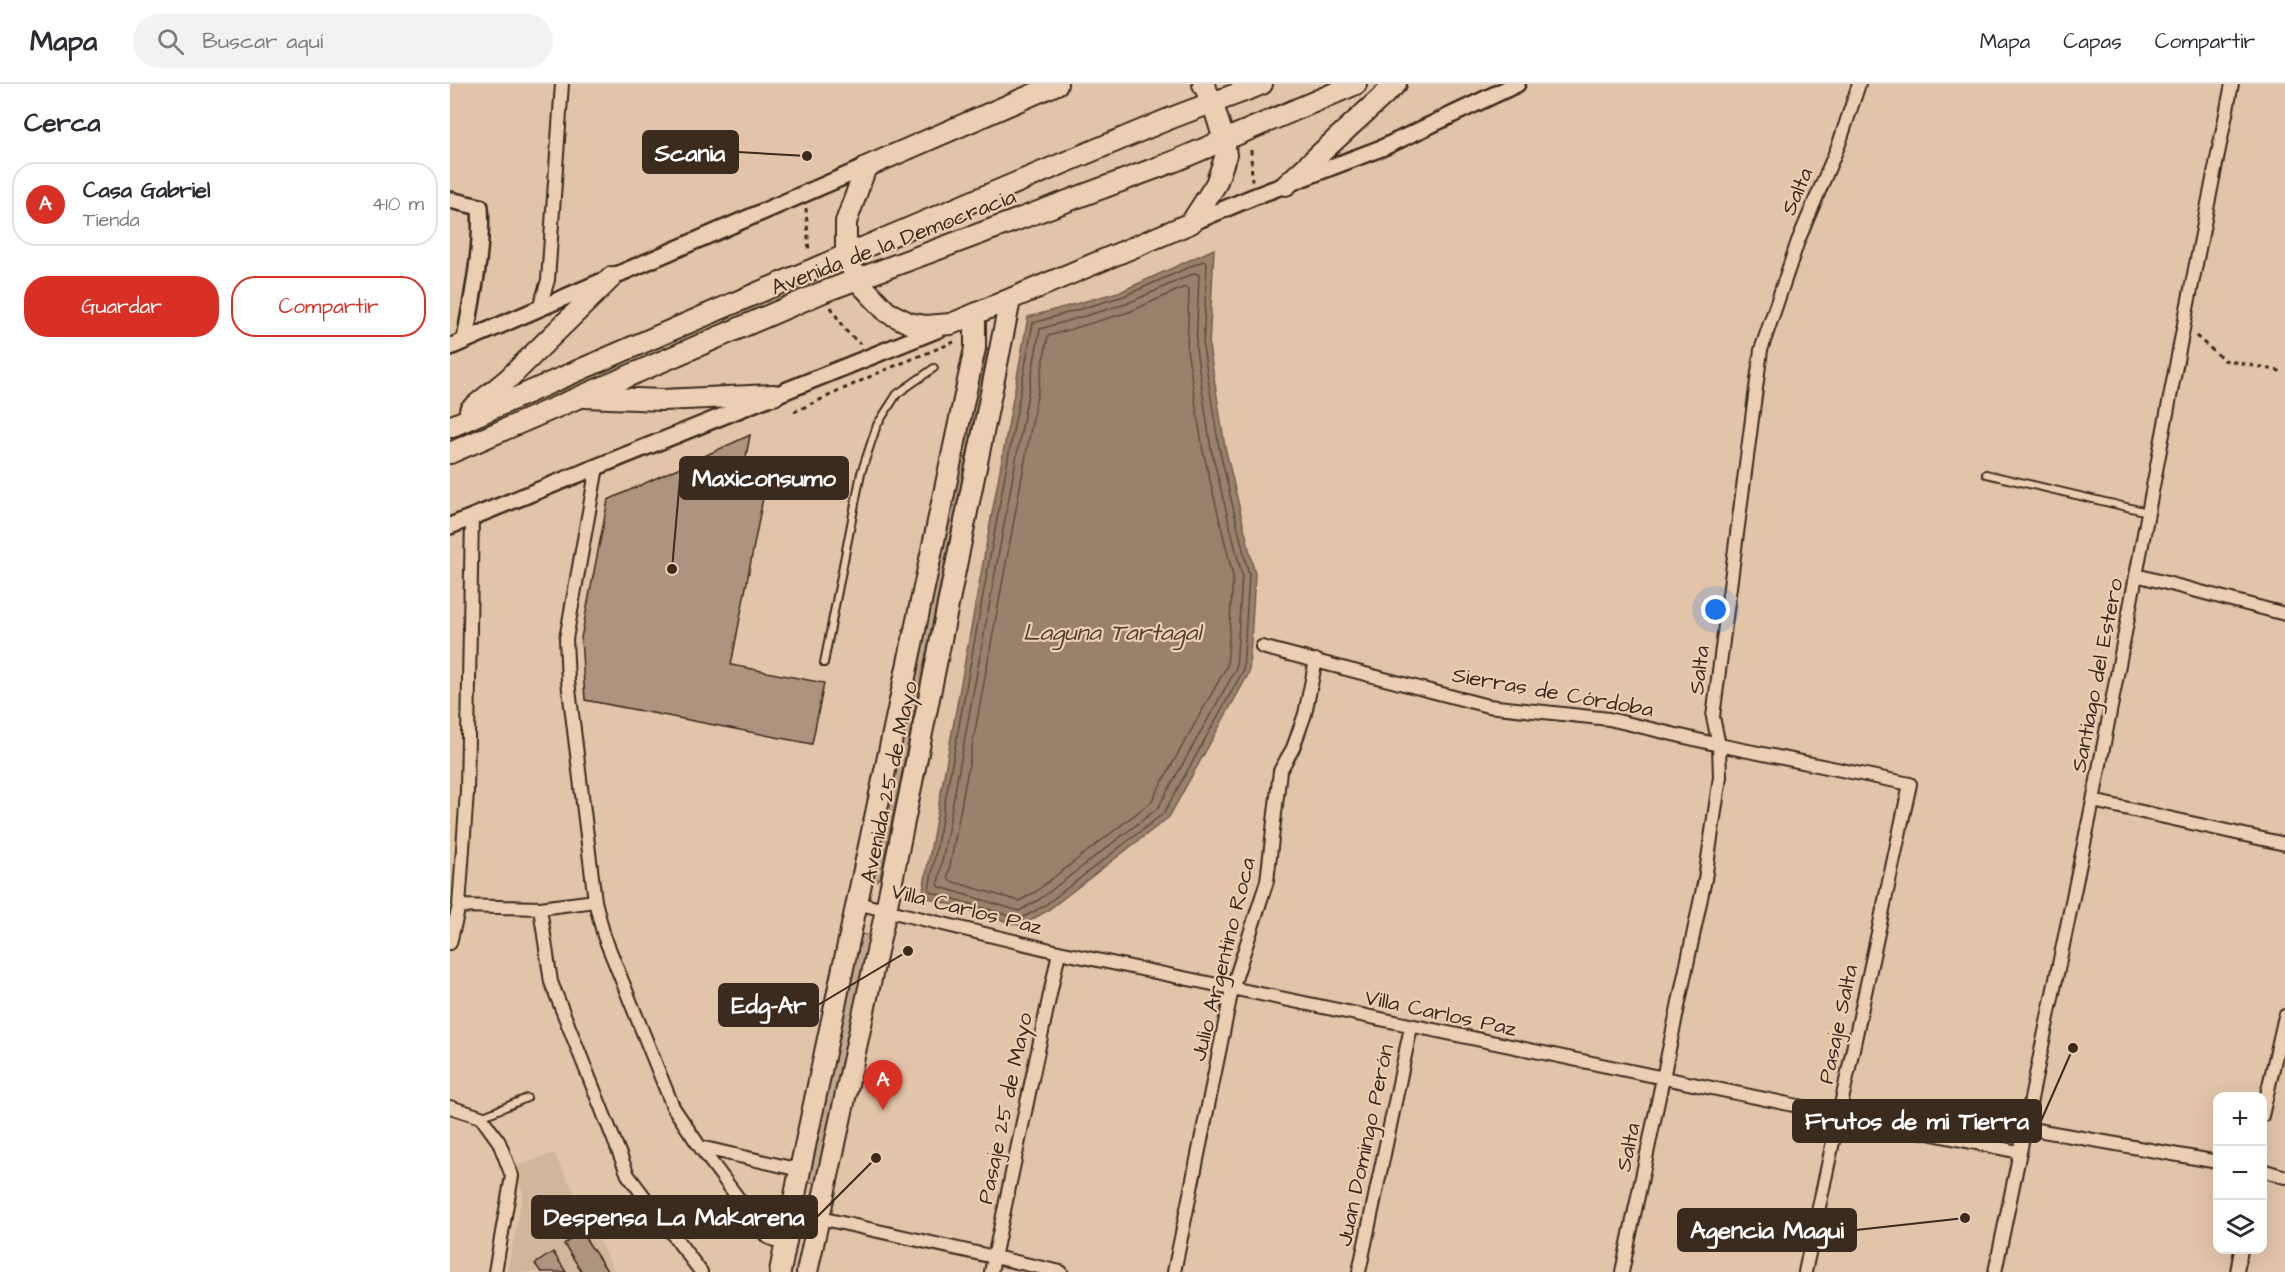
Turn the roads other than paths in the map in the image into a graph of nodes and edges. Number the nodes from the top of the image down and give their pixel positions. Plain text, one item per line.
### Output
1 (562, 84) edge
2 (1057, 84) edge
3 (1262, 84) edge
4 (1356, 84) edge
5 (1396, 84) edge
6 (1517, 84) edge
7 (1859, 84) edge
8 (2232, 84) edge
9 (1040, 88) edge
10 (1208, 93) edge
11 (1224, 140) junction
12 (866, 167) junction
13 (1286, 185) junction
14 (450, 200) edge
15 (1191, 223) junction
16 (846, 254) junction
17 (612, 277) junction
18 (857, 280) junction
19 (1010, 300) junction
20 (539, 309) junction
21 (975, 315) junction
22 (958, 331) junction
23 (465, 340) junction
24 (450, 347) edge
25 (934, 368) dead end
26 (774, 396) junction
27 (578, 397) junction
28 (450, 425) edge
29 (450, 453) edge
30 (597, 466) junction
31 (1986, 474) dead end
32 (2148, 512) junction
33 (472, 517) junction
34 (450, 526) edge
35 (2136, 575) junction
36 (2285, 614) edge
37 (1262, 647) dead end
38 (1316, 660) junction
39 (824, 663) dead end
40 (1719, 745) junction
41 (1910, 784) joint
42 (2093, 801) junction
43 (2285, 844) edge
44 (595, 901) junction
45 (856, 903) junction
46 (459, 906) junction
47 (540, 908) junction
48 (886, 910) junction
49 (450, 942) edge
50 (1059, 952) junction
51 (1232, 989) junction
52 (2285, 1016) edge
53 (1411, 1027) junction
54 (1663, 1079) junction
55 (2267, 1094) edge
56 (527, 1098) dead end
57 (450, 1107) edge
58 (1839, 1116) junction
59 (481, 1117) junction
60 (2025, 1128) junction
61 (700, 1147) junction
62 (2019, 1152) junction
63 (2213, 1161) edge
64 (800, 1170) junction
65 (2267, 1172) edge
66 (2285, 1177) edge
67 (792, 1212) junction
68 (818, 1217) junction
69 (786, 1245) junction
70 (2240, 1254) edge
71 (994, 1258) junction
72 (495, 1272) edge
73 (700, 1272) edge
74 (780, 1272) edge
75 (807, 1272) edge
76 (991, 1272) edge
77 (1061, 1272) edge
78 (1174, 1272) edge
79 (1359, 1272) edge
80 (1622, 1272) edge
81 (1805, 1272) edge
82 (1995, 1272) edge
83 (2237, 1272) edge

1 - 20 street
2 - 9 main road
3 - 10 main road, Avenida de la Democracia
4 - 11 main road, Avenida de la Democracia
5 - 13 main road
6 - 13 street
7 - 40 street, Salta
8 - 32 street, Santiago del Estero
9 - 12 main road
10 - 11 main road
10 - 16 main road, Avenida de la Democracia
11 - 15 main road
11 - 18 main road, Avenida de la Democracia
12 - 16 main road
12 - 17 street
13 - 15 street
14 - 23 street
15 - 19 main road
16 - 18 main road
16 - 28 main road, Avenida de la Democracia
17 - 20 street
17 - 28 main road
18 - 22 main road
18 - 27 main road, Avenida de la Democracia
19 - 21 main road
19 - 48 main road, Avenida 25 de Mayo
20 - 23 street
21 - 22 main road
21 - 45 main road, Avenida 25 de Mayo
22 - 26 street
23 - 24 street
25 - 39 lane
26 - 27 main road
26 - 30 street
27 - 29 main road, Avenida de la Democracia
30 - 33 street
30 - 44 street
31 - 32 lane
32 - 35 street, Santiago del Estero
33 - 34 street
33 - 46 street
35 - 36 street
35 - 42 street, Santiago del Estero
37 - 38 street, Sierras de Córdoba
38 - 40 street, Sierras de Córdoba
38 - 51 street, Julio Argentino Roca
40 - 41 street, Sierras de Córdoba
40 - 54 street, Salta
41 - 58 street, Pasaje Salta
42 - 43 street
42 - 60 street, Santiago del Estero
44 - 47 street
44 - 61 street
45 - 48 street, Villa Carlos Paz
45 - 64 main road, Avenida 25 de Mayo
46 - 47 street
46 - 49 street
47 - 73 street
48 - 50 street, Villa Carlos Paz
48 - 68 main road, Avenida 25 de Mayo
50 - 51 street, Villa Carlos Paz
50 - 71 street, Pasaje 25 de Mayo
51 - 53 street, Villa Carlos Paz
51 - 78 street, Julio Argentino Roca
52 - 55 street
53 - 54 street, Villa Carlos Paz
53 - 79 street, Juan Domingo Perón
54 - 58 street, Villa Carlos Paz
54 - 80 street, Salta
56 - 59 lane
57 - 59 street
58 - 62 street, Villa Carlos Paz
58 - 81 street, Pasaje Salta
59 - 72 street
60 - 62 street, Santiago del Estero
60 - 63 street
61 - 64 street
61 - 69 street
62 - 82 street, Santiago del Estero
64 - 67 main road, Avenida 25 de Mayo
65 - 66 street
67 - 68 street
67 - 69 main road, Avenida 25 de Mayo
68 - 71 street
68 - 75 main road, Avenida 25 de Mayo
69 - 74 main road, Avenida 25 de Mayo
70 - 83 street
71 - 76 street, Pasaje 25 de Mayo
71 - 77 street

